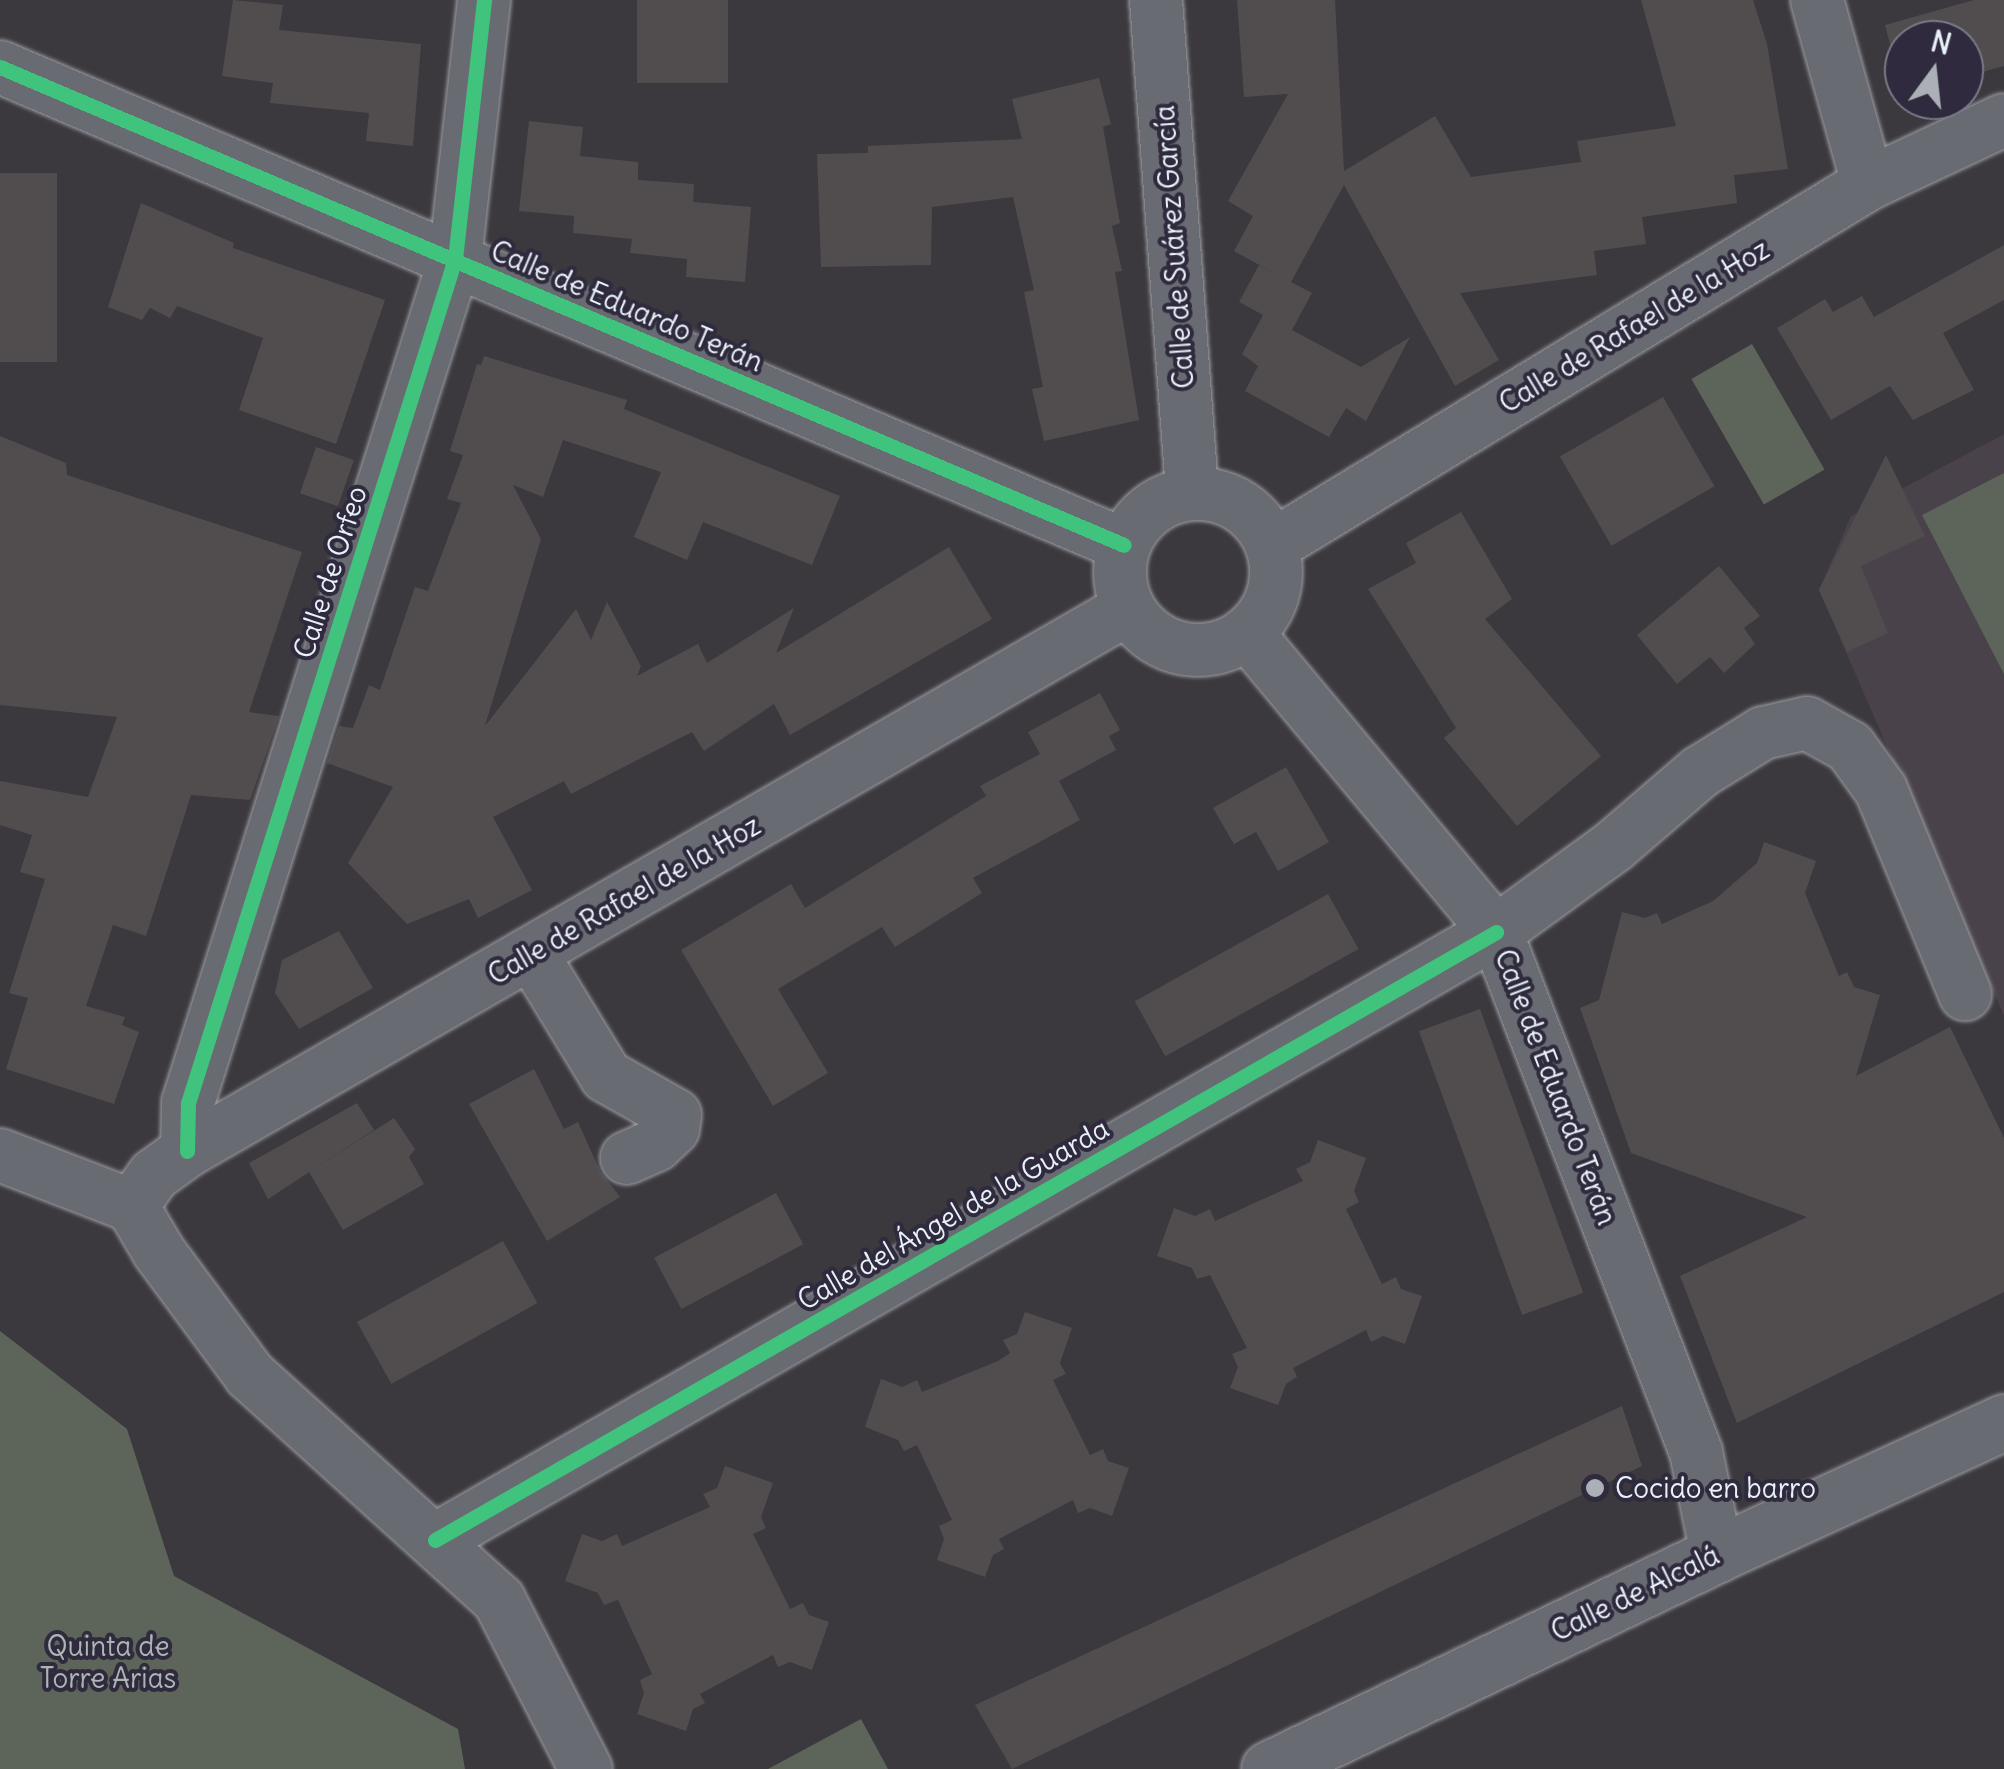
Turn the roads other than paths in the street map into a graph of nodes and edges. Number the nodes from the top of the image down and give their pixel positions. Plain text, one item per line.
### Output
1 (484, 0) edge
2 (1156, 0) edge
3 (1818, 0) edge
4 (0, 67) edge
5 (2004, 120) edge
6 (1868, 184) junction
7 (455, 259) junction
8 (1192, 494) junction
9 (1124, 544) junction
10 (1272, 546) junction
11 (1129, 608) junction
12 (1247, 633) junction
13 (1496, 932) junction
14 (531, 953) junction
15 (1965, 994) dead end
16 (187, 1152) junction
17 (0, 1155) edge
18 (627, 1158) dead end
19 (132, 1206) junction
20 (2004, 1422) edge
21 (435, 1540) junction
22 (1716, 1554) junction
23 (1296, 1763) edge
24 (586, 1769) edge

1 - 7 street, Calle de Orfeo
2 - 8 street, Calle de Suárez García
3 - 6 street
4 - 7 street, Calle de Eduardo Terán
5 - 6 street, Calle de Rafael de la Hoz
6 - 10 street, Calle de Rafael de la Hoz
7 - 9 street, Calle de Eduardo Terán
7 - 16 street, Calle de Orfeo
8 - 9 street
8 - 10 street
9 - 11 street
10 - 12 street
11 - 12 street
11 - 14 street, Calle de Rafael de la Hoz
12 - 13 street, Calle de Eduardo Terán
13 - 15 street, Calle del Ángel de la Guarda
13 - 21 street, Calle del Ángel de la Guarda
13 - 22 street, Calle de Eduardo Terán
14 - 16 street, Calle de Rafael de la Hoz
14 - 18 street
16 - 19 street, Calle de Rafael de la Hoz
17 - 19 street
19 - 21 street
20 - 22 main road, Calle de Alcalá
21 - 24 street
22 - 23 main road, Calle de Alcalá

